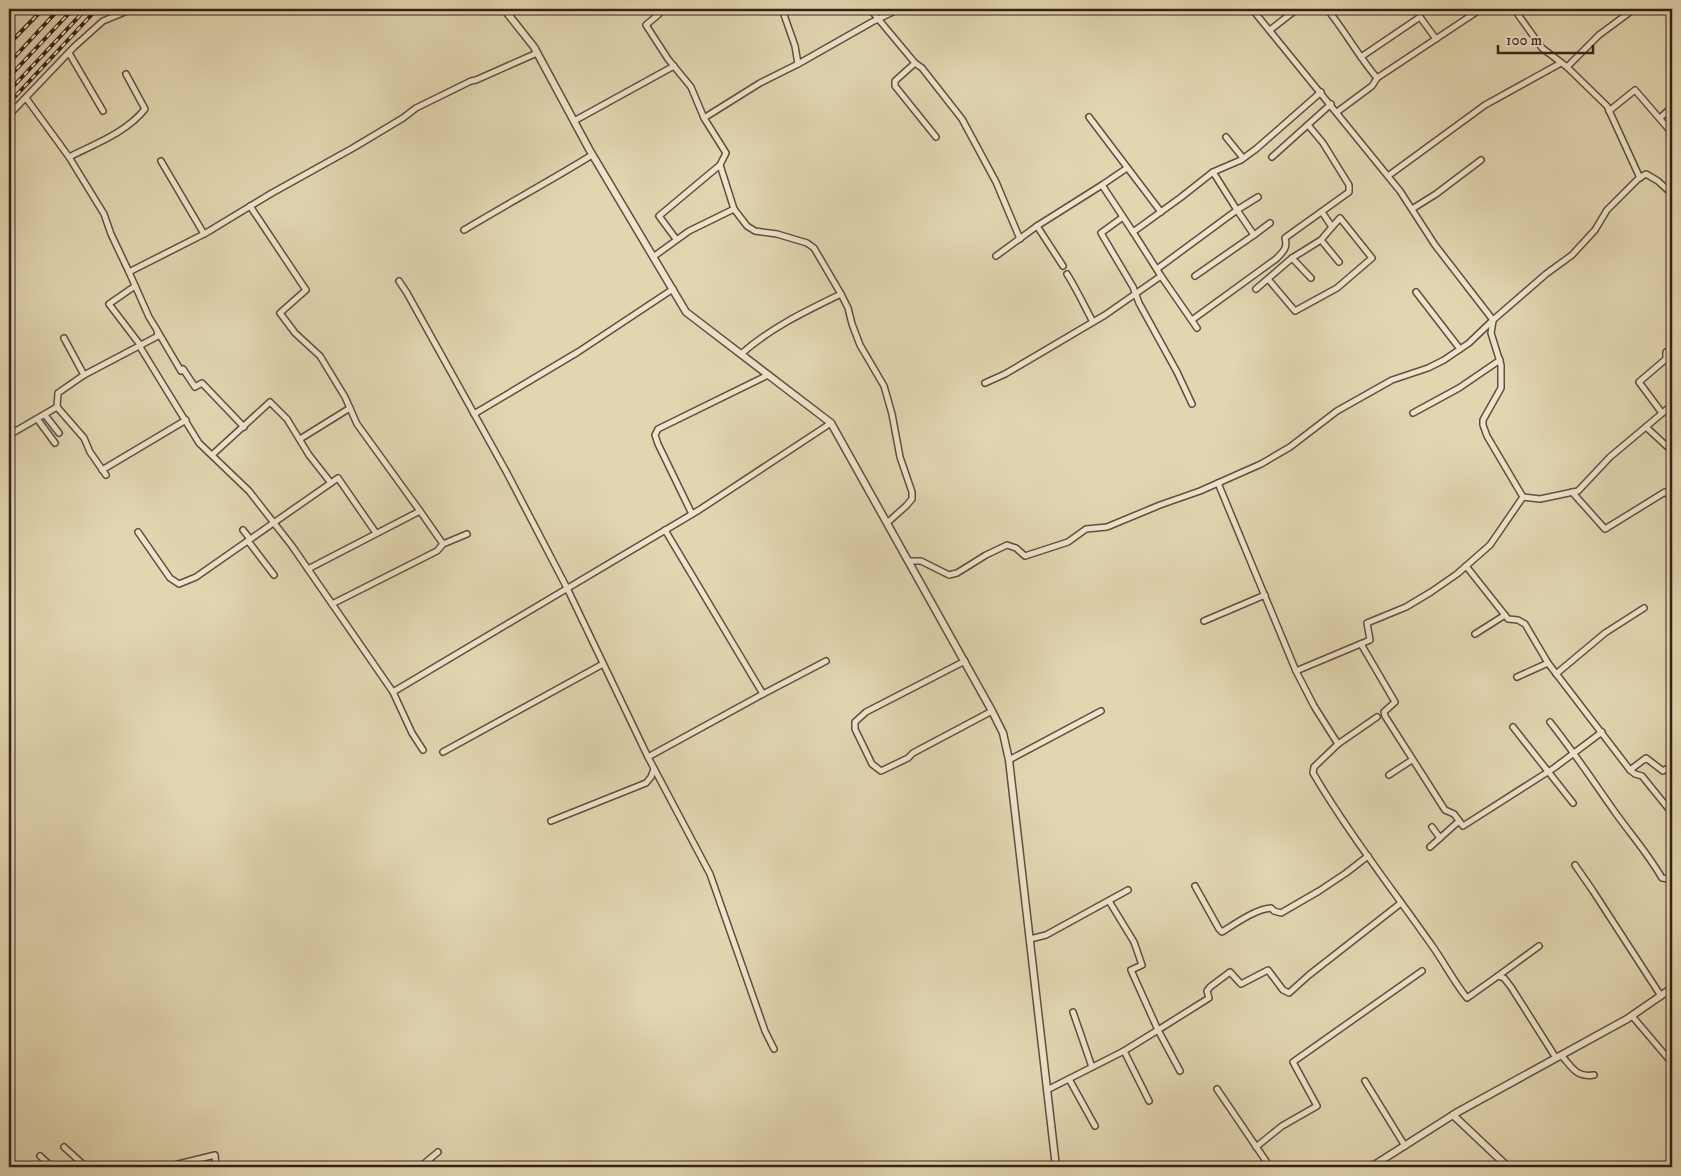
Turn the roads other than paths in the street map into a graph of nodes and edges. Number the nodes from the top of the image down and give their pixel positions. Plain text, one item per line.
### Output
1 (132, 9) edge
2 (504, 9) edge
3 (657, 9) edge
4 (782, 9) edge
5 (870, 9) edge
6 (1252, 9) edge
7 (1297, 9) edge
8 (1327, 9) edge
9 (1481, 9) edge
10 (1514, 9) edge
11 (1634, 9) edge
12 (898, 10) dead end
13 (878, 20) junction
14 (1270, 30) junction
15 (1436, 39) junction
16 (69, 53) junction
17 (537, 53) junction
18 (1361, 57) junction
19 (914, 63) junction
20 (1561, 63) junction
21 (798, 64) junction
22 (674, 66) junction
23 (1567, 67) junction
24 (126, 74) dead end
25 (1378, 78) junction
26 (1320, 92) junction
27 (26, 98) junction
28 (1331, 104) junction
29 (1672, 107) edge
30 (103, 111) dead end
31 (1609, 111) junction
32 (1337, 112) junction
33 (9, 115) edge
34 (1090, 116) dead end
35 (704, 118) junction
36 (1660, 118) junction
37 (574, 121) junction
38 (1308, 125) junction
39 (1672, 132) edge
40 (936, 137) dead end
41 (1226, 137) dead end
42 (592, 155) junction
43 (69, 157) junction
44 (1272, 157) dead end
45 (1243, 158) junction
46 (1481, 160) dead end
47 (161, 161) dead end
48 (720, 166) junction
49 (1127, 168) junction
50 (1213, 172) junction
51 (1388, 176) junction
52 (1640, 178) junction
53 (1102, 186) junction
54 (1672, 194) edge
55 (1258, 197) dead end
56 (250, 206) junction
57 (1412, 208) junction
58 (734, 209) junction
59 (1236, 210) junction
60 (1162, 212) junction
61 (1322, 212) junction
62 (1123, 217) junction
63 (1270, 224) dead end
64 (1037, 226) junction
65 (1332, 227) junction
66 (464, 230) dead end
67 (1134, 232) junction
68 (204, 234) junction
69 (1254, 235) junction
70 (676, 239) junction
71 (1020, 239) junction
72 (1321, 240) junction
73 (653, 256) junction
74 (996, 256) dead end
75 (1292, 258) junction
76 (1339, 262) dead end
77 (1063, 266) dead end
78 (1157, 268) junction
79 (129, 272) junction
80 (1067, 274) dead end
81 (1160, 276) junction
82 (1194, 276) dead end
83 (1311, 278) dead end
84 (1268, 279) junction
85 (399, 281) dead end
86 (135, 286) junction
87 (673, 290) junction
88 (1256, 290) dead end
89 (1416, 292) dead end
90 (1135, 293) junction
91 (841, 294) junction
92 (1192, 320) junction
93 (1493, 320) junction
94 (1093, 322) junction
95 (1198, 328) dead end
96 (157, 330) junction
97 (64, 338) dead end
98 (140, 346) junction
99 (1672, 348) edge
100 (1460, 349) junction
101 (741, 354) junction
102 (1500, 360) junction
103 (84, 375) junction
104 (768, 375) junction
105 (985, 383) dead end
106 (1192, 404) dead end
107 (1672, 405) edge
108 (57, 408) junction
109 (350, 408) junction
110 (1413, 413) dead end
111 (1662, 413) junction
112 (474, 414) junction
113 (45, 415) junction
114 (38, 420) junction
115 (186, 420) junction
116 (831, 423) junction
117 (244, 427) junction
118 (1646, 427) junction
119 (58, 433) dead end
120 (9, 435) edge
121 (300, 438) junction
122 (55, 443) dead end
123 (1672, 451) edge
124 (212, 455) junction
125 (102, 470) junction
126 (106, 475) dead end
127 (331, 483) junction
128 (1218, 483) junction
129 (1572, 492) junction
130 (1522, 497) junction
131 (1672, 498) edge
132 (420, 511) junction
133 (692, 514) junction
134 (887, 522) junction
135 (274, 523) junction
136 (243, 530) dead end
137 (665, 530) junction
138 (138, 532) dead end
139 (376, 533) junction
140 (467, 534) dead end
141 (249, 540) junction
142 (443, 544) junction
143 (908, 561) junction
144 (1466, 566) junction
145 (308, 569) junction
146 (274, 575) dead end
147 (567, 588) junction
148 (1265, 595) junction
149 (332, 604) junction
150 (1644, 608) dead end
151 (1505, 615) junction
152 (1204, 621) dead end
153 (1475, 634) dead end
154 (1361, 644) junction
155 (826, 661) dead end
156 (965, 661) junction
157 (1548, 663) junction
158 (603, 664) junction
159 (1296, 671) junction
160 (1556, 674) junction
161 (1517, 677) dead end
162 (393, 692) junction
163 (763, 694) junction
164 (992, 711) junction
165 (1101, 711) dead end
166 (1377, 717) dead end
167 (1550, 722) dead end
168 (1513, 727) dead end
169 (1602, 732) junction
170 (1338, 744) junction
171 (423, 750) dead end
172 (442, 752) dead end
173 (1575, 753) junction
174 (648, 757) junction
175 (1009, 760) junction
176 (1412, 760) junction
177 (1672, 765) edge
178 (654, 769) junction
179 (1630, 770) junction
180 (1547, 772) junction
181 (1388, 775) dead end
182 (1573, 802) dead end
183 (1672, 812) edge
184 (550, 821) dead end
185 (1459, 821) junction
186 (1432, 827) dead end
187 (1440, 838) junction
188 (1430, 847) dead end
189 (1368, 856) junction
190 (1575, 865) dead end
191 (1671, 880) edge
192 (1195, 886) dead end
193 (1128, 890) dead end
194 (1109, 901) junction
195 (1401, 903) junction
196 (1030, 939) junction
197 (1539, 946) dead end
198 (1422, 971) dead end
199 (1498, 976) junction
200 (1672, 988) edge
201 (1661, 996) junction
202 (1073, 1012) dead end
203 (1632, 1016) junction
204 (1158, 1030) junction
205 (774, 1049) dead end
206 (1124, 1051) junction
207 (1559, 1057) junction
208 (1672, 1063) edge
209 (1092, 1067) junction
210 (1180, 1071) dead end
211 (1594, 1075) dead end
212 (1069, 1079) junction
213 (1365, 1081) dead end
214 (1217, 1089) dead end
215 (1047, 1090) junction
216 (1149, 1101) dead end
217 (1453, 1116) junction
218 (1094, 1126) dead end
219 (1405, 1146) junction
220 (1256, 1147) junction
221 (64, 1148) dead end
222 (438, 1152) dead end
223 (40, 1156) dead end
224 (52, 1167) edge
225 (86, 1167) edge
226 (166, 1167) edge
227 (216, 1167) edge
228 (420, 1167) edge
229 (1056, 1167) edge
230 (1270, 1167) edge
231 (1371, 1167) edge
232 (1508, 1167) edge

1 - 16 street
2 - 17 street
3 - 22 street
4 - 21 street
5 - 13 street
6 - 14 street
7 - 14 street
8 - 18 street
9 - 15 street
10 - 20 street
11 - 23 street
12 - 13 street
13 - 19 street
13 - 21 street
14 - 26 street
15 - 18 street
15 - 25 street
16 - 27 street
16 - 30 street
17 - 37 street
17 - 56 street
18 - 25 street
19 - 40 street
19 - 71 street
20 - 23 street
20 - 51 street
21 - 35 street
22 - 35 street
22 - 37 street
23 - 31 street
24 - 43 street
25 - 32 street
26 - 28 street
26 - 45 street
27 - 33 street
27 - 43 street
28 - 32 street
28 - 38 street
29 - 36 street
31 - 36 street
31 - 52 street
32 - 51 street
34 - 49 street
35 - 48 street
36 - 39 street
37 - 42 street
38 - 44 street
38 - 61 street
41 - 45 street
42 - 66 street
42 - 73 street
43 - 79 street
45 - 50 street
46 - 57 street
47 - 68 street
48 - 58 street
48 - 70 street
49 - 53 street
49 - 60 street
50 - 59 street
50 - 60 street
51 - 57 street
52 - 54 street
52 - 93 street
53 - 62 street
53 - 64 street
55 - 59 street
56 - 68 street
56 - 109 street
57 - 93 street
58 - 70 street
58 - 91 street
59 - 69 street
59 - 78 street
60 - 67 street
61 - 65 street
61 - 92 street
62 - 67 street
62 - 90 street
63 - 69 street
64 - 71 street
64 - 77 street
65 - 72 street
65 - 84 street
67 - 78 street
68 - 79 street
69 - 82 street
70 - 73 street
71 - 74 street
72 - 75 street
72 - 76 street
73 - 87 street
75 - 83 street
75 - 84 street
78 - 81 street
79 - 86 street
80 - 94 street
81 - 90 street
81 - 92 street
84 - 88 street
85 - 112 street
86 - 96 street
86 - 98 street
87 - 101 street
87 - 112 street
89 - 100 street
90 - 94 street
90 - 106 street
91 - 101 street
91 - 134 street
92 - 95 street
93 - 100 street
93 - 102 street
94 - 105 street
96 - 98 street
96 - 117 street
97 - 103 street
98 - 103 street
98 - 115 street
99 - 111 street
100 - 128 street
101 - 104 street
102 - 110 street
102 - 130 street
103 - 108 street
104 - 116 street
104 - 133 street
107 - 111 street
108 - 113 street
108 - 125 street
109 - 121 street
109 - 132 street
111 - 118 street
112 - 147 street
113 - 114 street
113 - 119 street
114 - 120 street
114 - 122 street
115 - 124 street
115 - 125 street
116 - 133 street
116 - 134 street
117 - 121 street
117 - 124 street
118 - 123 street
118 - 129 street
121 - 127 street
124 - 135 street
125 - 126 street
127 - 135 street
127 - 139 street
128 - 143 street
128 - 148 street
129 - 130 street
129 - 131 street
130 - 144 street
132 - 139 street
132 - 142 street
133 - 137 street
134 - 143 street
135 - 141 street
135 - 145 street
136 - 141 street
137 - 147 street
137 - 163 street
138 - 141 street
139 - 145 street
140 - 142 street
141 - 146 street
142 - 149 street
143 - 156 street
144 - 151 street
144 - 154 street
145 - 149 street
147 - 158 street
147 - 162 street
148 - 152 street
148 - 159 street
149 - 162 street
150 - 160 street
151 - 153 street
151 - 157 street
154 - 159 street
154 - 176 street
155 - 163 street
156 - 164 street
156 - 164 street
157 - 160 street
157 - 161 street
158 - 172 street
158 - 174 street
159 - 170 street
160 - 169 street
162 - 171 street
163 - 174 street
164 - 175 street
165 - 175 street
166 - 170 street
167 - 173 street
168 - 180 street
169 - 173 street
169 - 179 street
170 - 189 street
173 - 180 street
173 - 191 street
174 - 178 street
175 - 196 street
176 - 181 street
176 - 185 street
177 - 179 street
178 - 184 street
178 - 205 street
179 - 183 street
180 - 182 street
180 - 185 street
185 - 187 street
186 - 187 street
187 - 188 street
189 - 192 street
189 - 195 street
190 - 201 street
193 - 194 street
194 - 196 street
194 - 204 street
195 - 199 street
195 - 204 street
196 - 215 street
197 - 199 street
198 - 220 street
199 - 207 street
200 - 201 street
201 - 203 street
202 - 209 street
203 - 207 street
203 - 208 street
204 - 206 street
204 - 210 street
206 - 209 street
206 - 216 street
207 - 211 street
207 - 217 street
209 - 212 street
212 - 215 street
212 - 218 street
213 - 219 street
214 - 220 street
215 - 229 street
217 - 219 street
217 - 232 street
219 - 231 street
220 - 230 street
221 - 225 street
222 - 228 street
223 - 224 street
226 - 227 street

